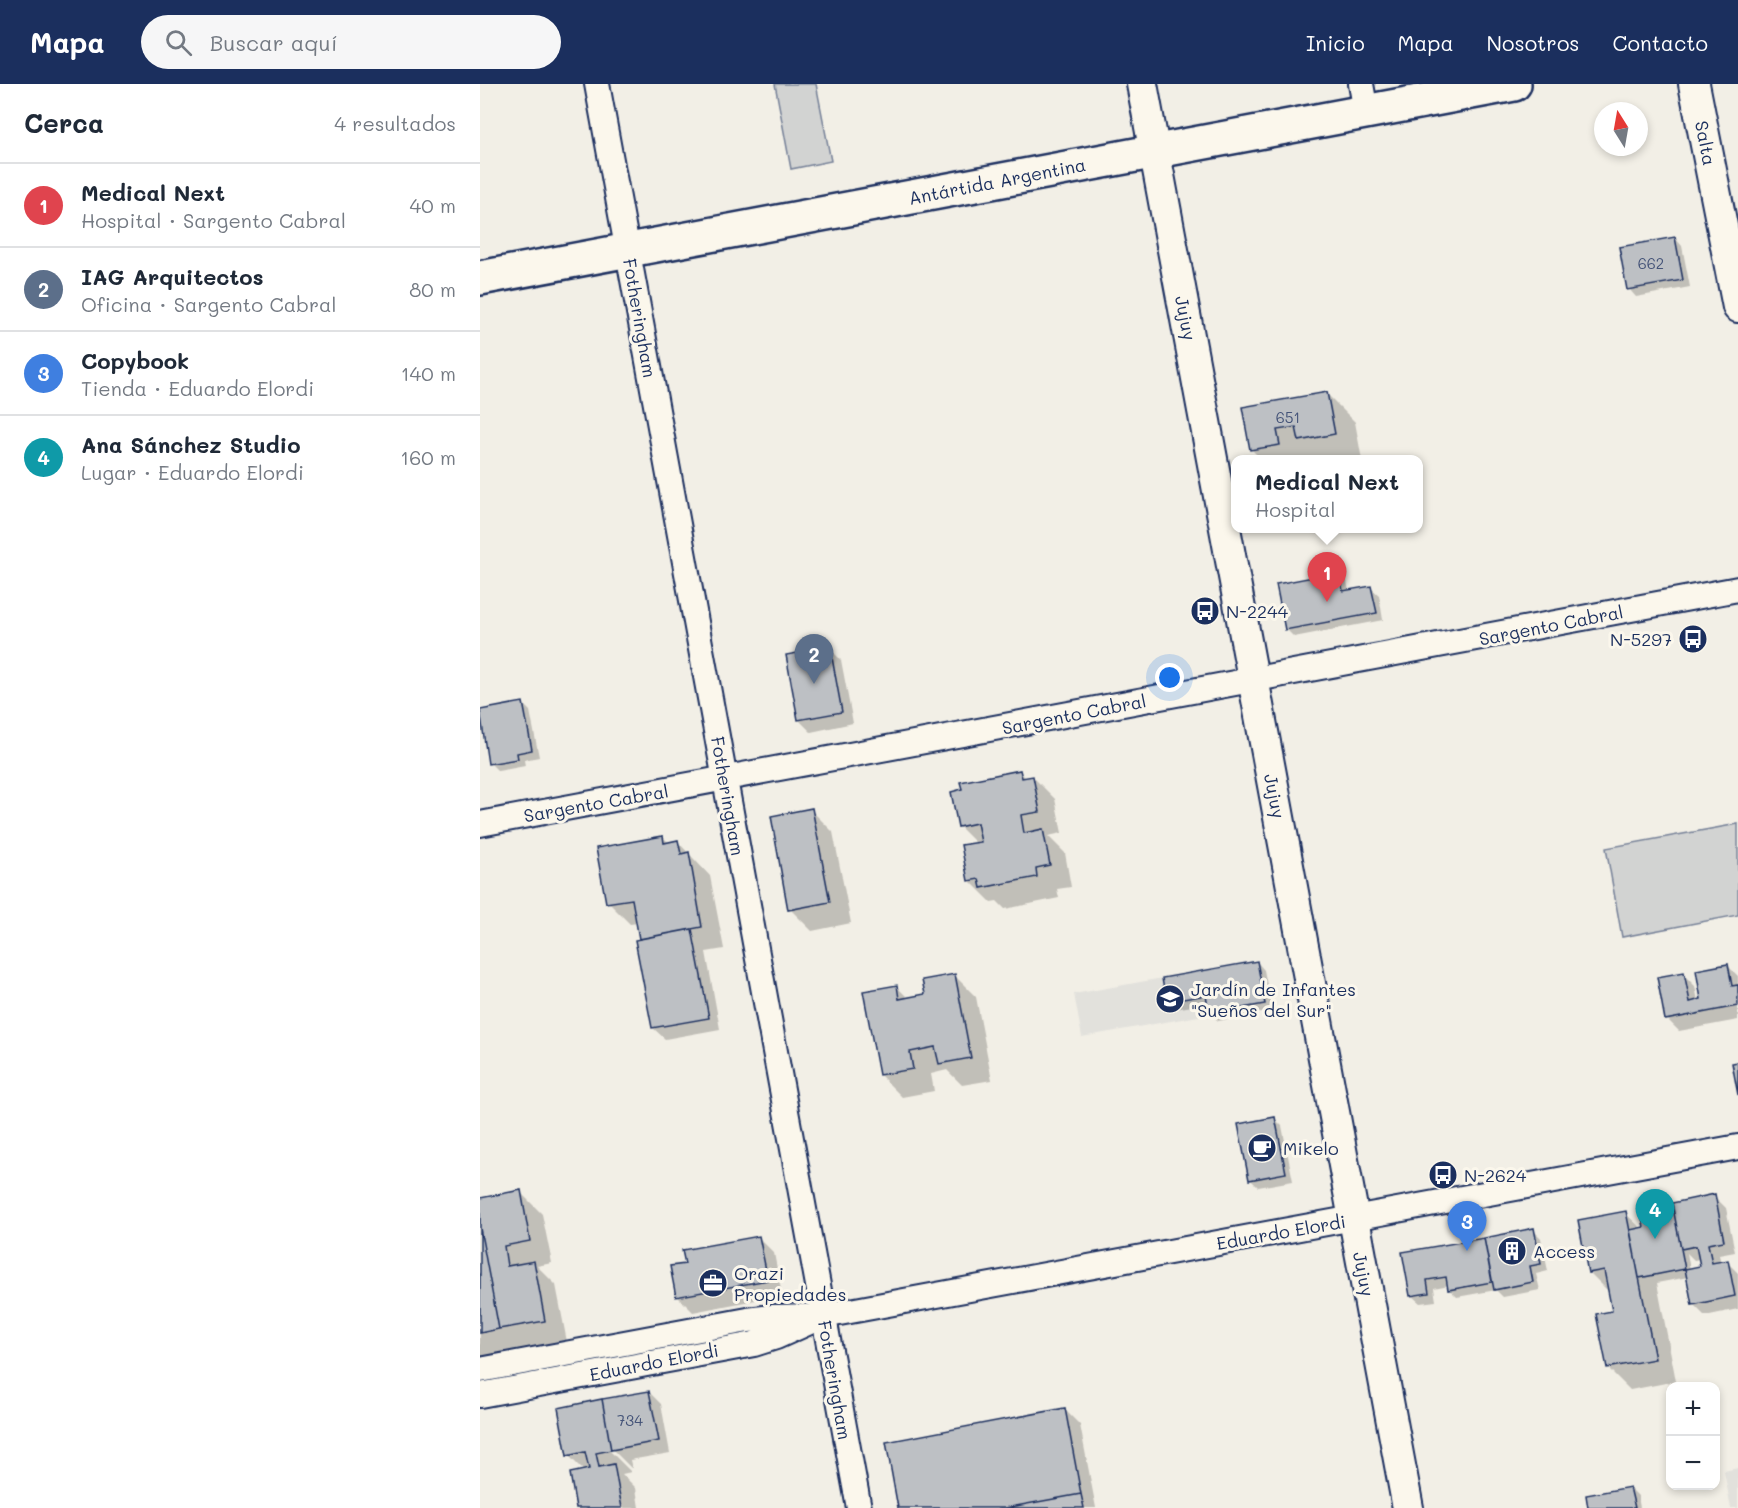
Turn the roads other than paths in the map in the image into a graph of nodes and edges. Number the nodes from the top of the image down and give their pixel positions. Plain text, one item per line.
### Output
1 (597, 84) edge
2 (1142, 84) edge
3 (1514, 84) edge
4 (1694, 84) edge
5 (1363, 98) edge
6 (1155, 152) junction
7 (628, 250) junction
8 (480, 278) edge
9 (1738, 307) edge
10 (1738, 589) edge
11 (1254, 681) junction
12 (725, 779) junction
13 (480, 824) edge
14 (1738, 1146) edge
15 (1354, 1218) junction
16 (824, 1316) junction
17 (480, 1370) edge
18 (480, 1395) edge
19 (859, 1508) edge
20 (1408, 1508) edge

1 - 7 street, Fotheringham
2 - 6 street, Jujuy
3 - 5 main road, Antártida Argentina
4 - 9 street, Salta
5 - 6 main road, Antártida Argentina
6 - 7 main road, Antártida Argentina
6 - 11 street, Jujuy
7 - 8 main road, Antártida Argentina
7 - 12 street, Fotheringham
10 - 11 street, Sargento Cabral
11 - 12 street, Sargento Cabral
11 - 15 street, Jujuy
12 - 13 street, Sargento Cabral
12 - 16 street, Fotheringham
14 - 15 street, Eduardo Elordi
15 - 16 street, Eduardo Elordi
15 - 20 street, Jujuy
16 - 17 street, Eduardo Elordi
16 - 18 street, Eduardo Elordi
16 - 19 street, Fotheringham

